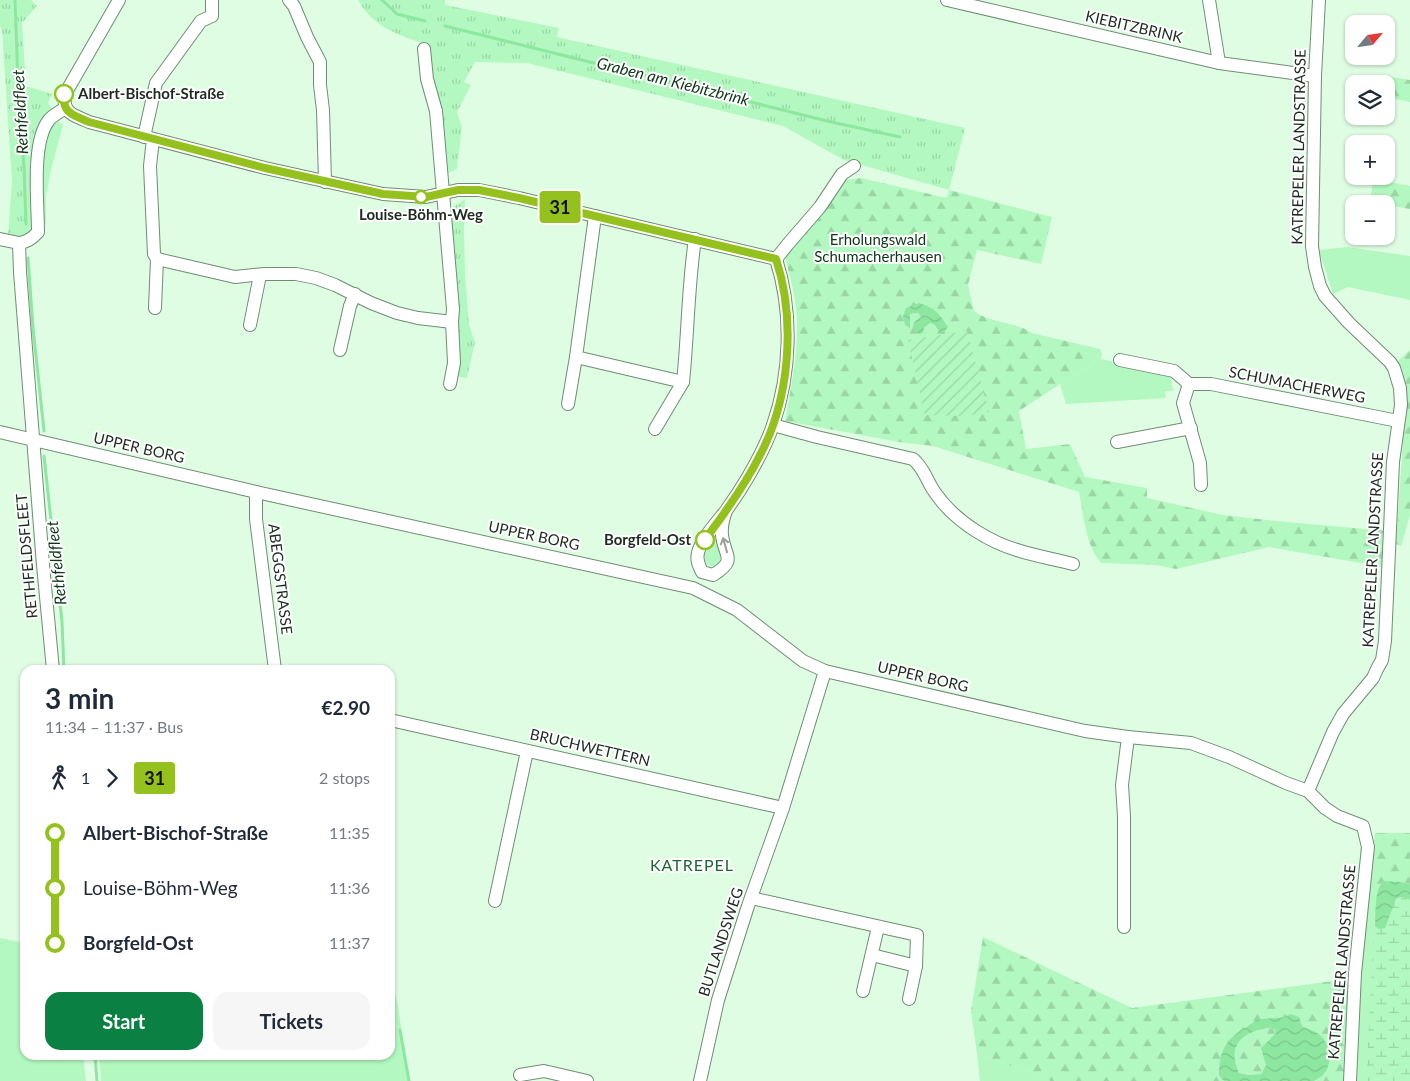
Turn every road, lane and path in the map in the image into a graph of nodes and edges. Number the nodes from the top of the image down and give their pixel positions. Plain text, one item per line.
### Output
1 (119, 0) edge
2 (212, 0) edge
3 (289, 0) edge
4 (947, 0) edge
5 (1209, 0) edge
6 (1319, 0) edge
7 (424, 49) dead end
8 (1219, 63) junction
9 (1315, 76) junction
10 (68, 111) junction
11 (148, 138) junction
12 (854, 166) dead end
13 (326, 182) junction
14 (443, 193) junction
15 (595, 216) junction
16 (0, 239) edge
17 (695, 239) junction
18 (19, 243) junction
19 (158, 258) junction
20 (776, 259) junction
21 (260, 275) junction
22 (355, 294) junction
23 (155, 308) dead end
24 (452, 322) junction
25 (250, 325) dead end
26 (340, 350) dead end
27 (576, 357) junction
28 (1120, 360) dead end
29 (683, 382) junction
30 (450, 384) dead end
31 (1188, 384) junction
32 (568, 404) dead end
33 (1398, 421) junction
34 (773, 425) junction
35 (1191, 428) junction
36 (655, 429) dead end
37 (0, 432) edge
38 (34, 440) junction
39 (1117, 442) dead end
40 (1201, 485) dead end
41 (256, 492) junction
42 (726, 511) junction
43 (1073, 564) dead end
44 (702, 572) junction
45 (693, 588) junction
46 (53, 665) edge
47 (274, 665) edge
48 (825, 671) junction
49 (395, 721) edge
50 (1128, 737) junction
51 (526, 751) junction
52 (1308, 791) junction
53 (783, 808) junction
54 (751, 898) junction
55 (495, 901) dead end
56 (878, 927) junction
57 (1124, 927) dead end
58 (872, 955) junction
59 (916, 966) junction
60 (863, 991) dead end
61 (909, 999) dead end
62 (520, 1076) dead end
63 (587, 1081) edge
64 (700, 1081) edge
65 (1350, 1081) edge

1 - 10 street
2 - 11 street
3 - 13 street
4 - 8 street, KIEBITZBRINK
5 - 8 street
6 - 9 street, KATREPELER LANDSTRASSE
7 - 14 street
8 - 9 street, KIEBITZBRINK
9 - 33 street, KATREPELER LANDSTRASSE
10 - 11 street
10 - 18 street
11 - 13 street
11 - 19 street
12 - 20 street
13 - 14 street
14 - 15 street
14 - 24 street
15 - 17 street
15 - 27 street
16 - 18 street
17 - 20 street
17 - 29 street
18 - 38 street, RETHFELDSFLEET
19 - 21 street
19 - 23 street
20 - 34 street
21 - 22 street
21 - 25 street
22 - 24 street
22 - 26 street
24 - 30 street
27 - 29 street
27 - 32 street
28 - 31 street
29 - 36 street
31 - 33 street, SCHUMACHERWEG
31 - 35 street
33 - 52 street, KATREPELER LANDSTRASSE
34 - 42 street
34 - 43 street
35 - 39 street
35 - 40 street
37 - 38 street, UPPER BORG
38 - 41 street, UPPER BORG
38 - 46 street, RETHFELDSFLEET
41 - 45 street, UPPER BORG
41 - 47 street, ABEGGSTRASSE
42 - 44 street
44 -> 42 street
44 - 45 street
45 - 48 street, UPPER BORG
48 - 50 street, UPPER BORG
48 - 53 street, BUTLANDSWEG
49 - 51 street, BRUCHWETTERN
50 - 52 street, UPPER BORG
50 - 57 street
51 - 53 street, BRUCHWETTERN
51 - 55 street
52 - 65 street, KATREPELER LANDSTRASSE
53 - 54 street, BUTLANDSWEG
54 - 56 street
54 - 64 street, BUTLANDSWEG
56 - 58 street
56 - 59 street
58 - 59 street
58 - 60 street
59 - 61 street
62 - 63 street

